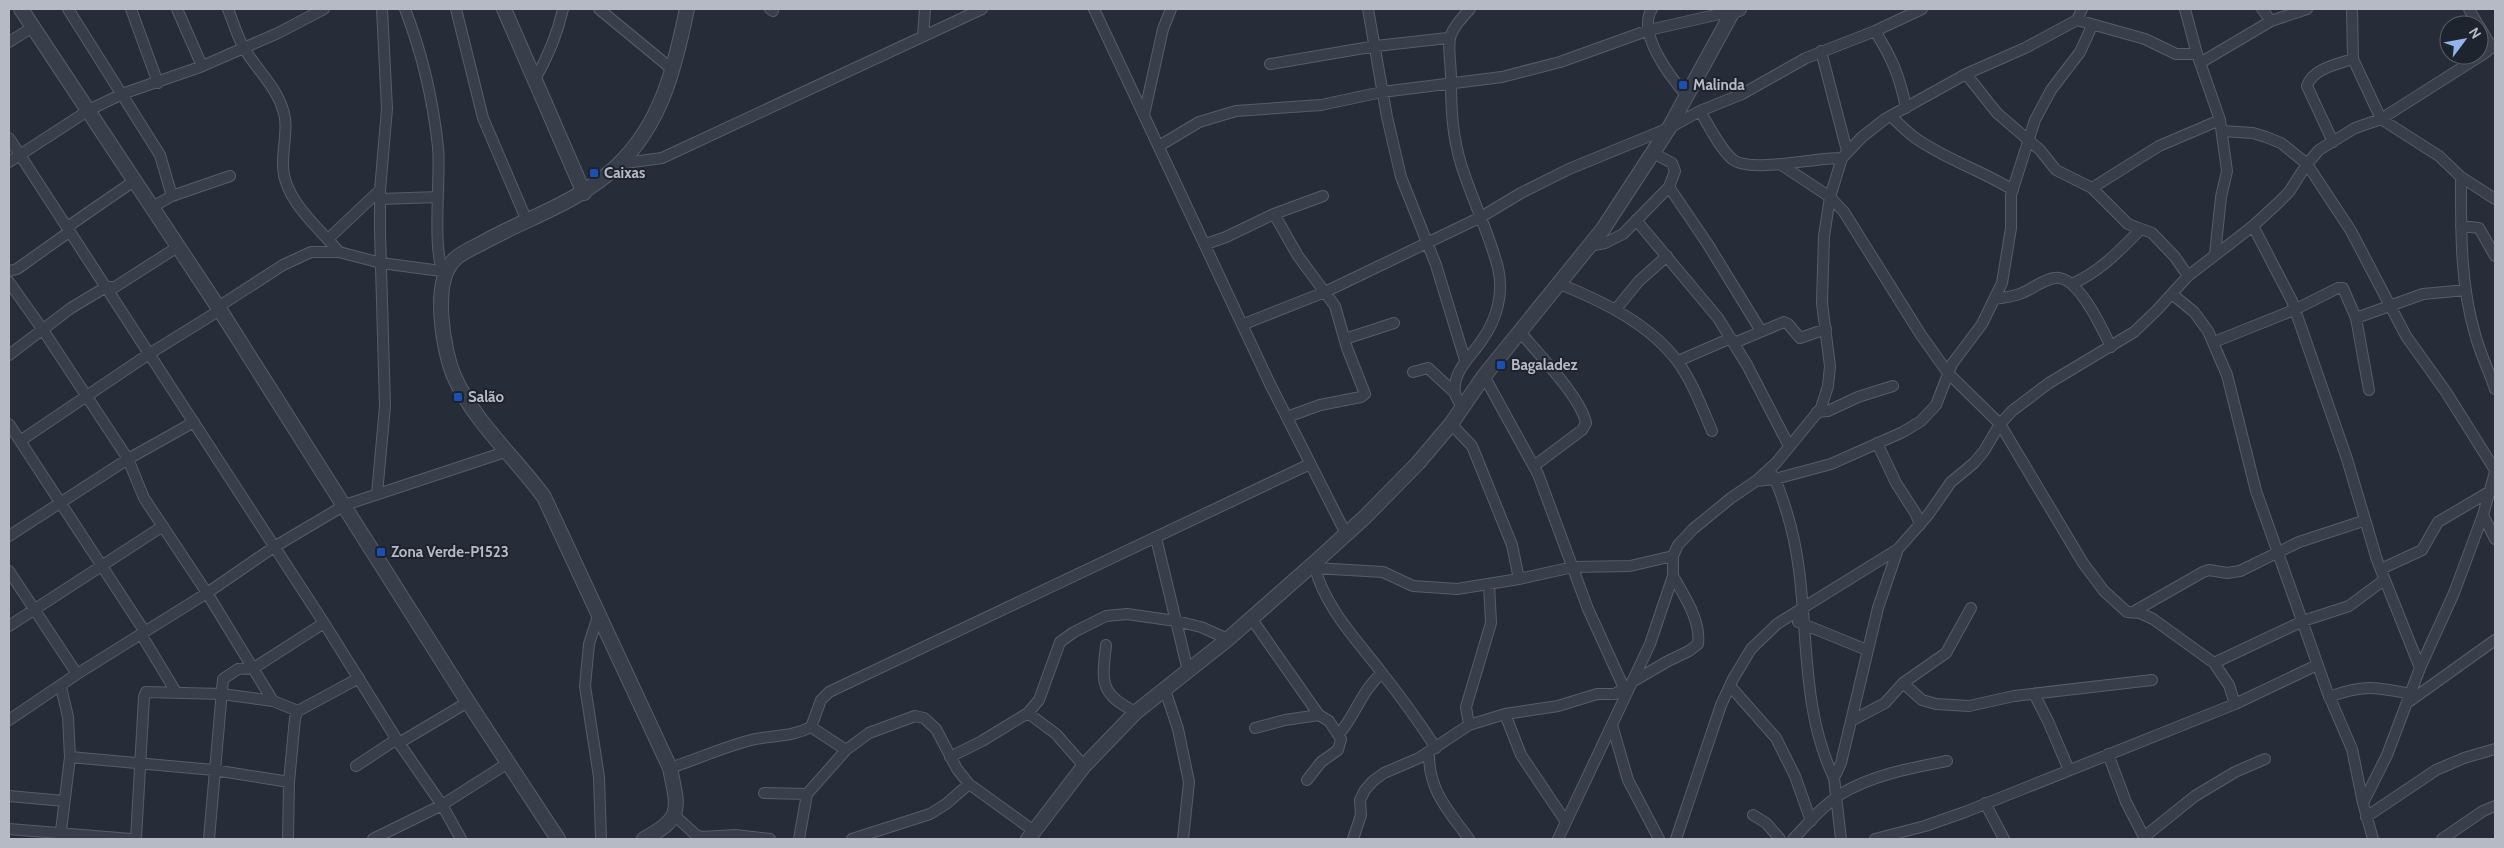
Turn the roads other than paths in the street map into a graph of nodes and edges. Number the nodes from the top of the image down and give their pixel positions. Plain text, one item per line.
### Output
1 (21, 9) edge
2 (68, 9) edge
3 (132, 9) edge
4 (177, 9) edge
5 (228, 9) edge
6 (382, 9) edge
7 (405, 9) edge
8 (456, 9) edge
9 (504, 9) edge
10 (564, 9) edge
11 (599, 9) edge
12 (687, 9) edge
13 (925, 9) edge
14 (982, 9) edge
15 (1094, 9) edge
16 (1171, 9) edge
17 (1368, 9) edge
18 (1470, 9) edge
19 (1922, 9) edge
20 (2082, 9) edge
21 (2185, 9) edge
22 (2262, 9) edge
23 (2307, 9) edge
24 (2352, 9) edge
25 (318, 10) edge
26 (1736, 10) edge
27 (1648, 11) edge
28 (1912, 11) edge
29 (2076, 20) junction
30 (2272, 21) junction
31 (2092, 26) junction
32 (33, 27) junction
33 (1649, 30) junction
34 (1875, 31) junction
35 (923, 36) junction
36 (1448, 38) junction
37 (9, 42) edge
38 (1376, 46) junction
39 (2494, 46) edge
40 (244, 48) junction
41 (1821, 51) junction
42 (2198, 58) junction
43 (2353, 59) junction
44 (1270, 64) dead end
45 (202, 66) junction
46 (673, 70) junction
47 (1966, 74) junction
48 (534, 81) junction
49 (158, 83) junction
50 (1451, 83) junction
51 (1382, 92) junction
52 (122, 94) junction
53 (1687, 96) junction
54 (1906, 108) junction
55 (89, 110) junction
56 (1700, 111) junction
57 (1144, 115) junction
58 (1891, 116) junction
59 (2381, 119) junction
60 (2221, 125) junction
61 (1669, 128) junction
62 (9, 138) edge
63 (2028, 140) junction
64 (2333, 142) junction
65 (1159, 146) junction
66 (1653, 152) junction
67 (20, 154) junction
68 (1844, 155) junction
69 (9, 162) edge
70 (618, 164) junction
71 (1780, 164) junction
72 (2307, 164) junction
73 (230, 176) dead end
74 (2461, 177) junction
75 (134, 181) junction
76 (1669, 187) junction
77 (2092, 188) junction
78 (2013, 190) junction
79 (584, 193) junction
80 (380, 194) junction
81 (172, 196) junction
82 (1323, 196) dead end
83 (438, 197) junction
84 (1830, 197) junction
85 (2495, 199) edge
86 (152, 207) junction
87 (1274, 214) junction
88 (1481, 217) junction
89 (1636, 220) junction
90 (527, 221) junction
91 (2253, 226) junction
92 (2461, 226) junction
93 (2141, 229) junction
94 (69, 232) junction
95 (328, 239) junction
96 (1426, 243) junction
97 (1206, 244) junction
98 (179, 246) junction
99 (1589, 246) junction
100 (340, 252) junction
101 (2215, 254) junction
102 (1666, 256) junction
103 (2495, 256) edge
104 (381, 263) junction
105 (9, 271) edge
106 (443, 274) junction
107 (2188, 276) junction
108 (9, 282) edge
109 (1560, 284) junction
110 (2072, 284) junction
111 (106, 288) junction
112 (2466, 290) junction
113 (1325, 292) junction
114 (2172, 294) junction
115 (1995, 299) junction
116 (2390, 307) junction
117 (219, 308) junction
118 (1616, 309) junction
119 (2294, 310) junction
120 (2356, 318) junction
121 (1394, 323) dead end
122 (1244, 324) junction
123 (1826, 329) junction
124 (43, 330) junction
125 (1761, 331) junction
126 (1520, 332) junction
127 (1345, 339) junction
128 (1732, 341) junction
129 (2214, 342) junction
130 (2112, 347) junction
131 (148, 354) junction
132 (9, 355) edge
133 (1465, 360) junction
134 (1678, 362) junction
135 (1413, 372) dead end
136 (1948, 373) junction
137 (1484, 376) junction
138 (2494, 383) edge
139 (1893, 386) dead end
140 (2369, 390) dead end
141 (1455, 393) junction
142 (87, 396) junction
143 (1462, 407) junction
144 (1817, 412) junction
145 (1287, 417) junction
146 (194, 422) junction
147 (9, 424) edge
148 (1451, 424) junction
149 (2000, 424) junction
150 (1712, 432) dead end
151 (20, 441) junction
152 (1877, 443) junction
153 (1790, 446) junction
154 (508, 451) junction
155 (128, 459) junction
156 (1310, 464) junction
157 (1534, 466) junction
158 (1769, 469) junction
159 (2495, 471) edge
160 (1775, 479) junction
161 (1756, 481) junction
162 (376, 494) junction
163 (2490, 496) edge
164 (60, 504) junction
165 (345, 505) junction
166 (2483, 515) junction
167 (2364, 521) junction
168 (1920, 525) junction
169 (163, 526) junction
170 (1346, 534) junction
171 (9, 536) edge
172 (1156, 538) junction
173 (2495, 539) edge
174 (274, 547) junction
175 (1898, 549) junction
176 (2276, 553) junction
177 (1673, 556) junction
178 (100, 566) junction
179 (1314, 566) junction
180 (1573, 567) junction
181 (2380, 569) junction
182 (9, 571) edge
183 (1672, 576) junction
184 (1520, 580) junction
185 (2384, 580) junction
186 (1489, 584) junction
187 (208, 592) junction
188 (1971, 608) dead end
189 (1802, 609) junction
190 (34, 610) junction
191 (2132, 613) junction
192 (598, 616) junction
193 (1788, 617) junction
194 (1251, 618) junction
195 (1176, 621) junction
196 (2303, 621) junction
197 (324, 623) junction
198 (1803, 624) junction
199 (9, 626) edge
200 (143, 633) junction
201 (1228, 639) junction
202 (2495, 640) edge
203 (1106, 645) dead end
204 (1867, 650) junction
205 (2214, 663) junction
206 (2317, 664) junction
207 (254, 668) junction
208 (2420, 668) junction
209 (1188, 671) junction
210 (1382, 673) junction
211 (77, 674) junction
212 (359, 678) junction
213 (2152, 680) dead end
214 (1903, 684) junction
215 (1730, 686) junction
216 (61, 687) junction
217 (1628, 687) junction
218 (1164, 690) junction
219 (176, 692) junction
220 (222, 694) junction
221 (2034, 694) junction
222 (2329, 697) junction
223 (2409, 698) junction
224 (273, 701) junction
225 (468, 702) junction
226 (2235, 704) junction
227 (298, 711) junction
228 (1136, 712) junction
229 (1028, 713) junction
230 (1505, 714) junction
231 (1319, 715) junction
232 (10, 716) edge
233 (1851, 721) junction
234 (1469, 725) junction
235 (1612, 725) junction
236 (811, 727) junction
237 (1255, 728) dead end
238 (1339, 734) junction
239 (398, 741) junction
240 (846, 750) junction
241 (1432, 750) junction
242 (2495, 750) edge
243 (2108, 754) junction
244 (70, 757) junction
245 (950, 757) junction
246 (2265, 759) dead end
247 (1947, 761) dead end
248 (508, 763) junction
249 (141, 764) junction
250 (356, 766) dead end
251 (1084, 766) junction
252 (670, 768) junction
253 (214, 770) junction
254 (2069, 770) junction
255 (1834, 778) junction
256 (1307, 780) dead end
257 (289, 782) junction
258 (969, 784) junction
259 (764, 793) dead end
260 (807, 794) junction
261 (9, 796) edge
262 (1837, 797) junction
263 (64, 801) junction
264 (1985, 803) junction
265 (2362, 803) junction
266 (442, 805) junction
267 (2495, 806) edge
268 (674, 815) junction
269 (1753, 815) dead end
270 (2366, 817) junction
271 (1811, 821) junction
272 (1566, 822) junction
273 (9, 829) edge
274 (1031, 835) edge
275 (60, 836) edge
276 (702, 838) edge
277 (858, 838) edge
278 (2145, 838) edge
279 (131, 839) edge
280 (136, 839) edge
281 (209, 839) edge
282 (288, 839) edge
283 (373, 839) edge
284 (461, 839) edge
285 (558, 839) edge
286 (601, 839) edge
287 (644, 839) edge
288 (770, 839) edge
289 (799, 839) edge
290 (1183, 839) edge
291 (1352, 839) edge
292 (1470, 839) edge
293 (1558, 839) edge
294 (1659, 839) edge
295 (1676, 839) edge
296 (1780, 839) edge
297 (1794, 839) edge
298 (1841, 839) edge
299 (1875, 839) edge
300 (2004, 839) edge
301 (2373, 839) edge
302 (2442, 839) edge

1 - 32 street
2 - 52 street
3 - 49 street
4 - 45 street
5 - 40 street
6 - 80 street
7 - 83 street
8 - 90 street
9 - 48 street
10 - 48 street
11 - 46 street
12 - 46 street
13 - 35 street
14 - 35 street
15 - 57 street
16 - 57 street
17 - 38 street
18 - 36 street
19 - 28 street
20 - 29 street
21 - 42 street
22 - 30 street
23 - 30 street
24 - 43 street
25 - 40 street
26 - 33 street
26 - 53 street
27 - 33 street
28 - 34 street
29 - 31 street
29 - 47 street
30 - 42 street
31 - 42 street
31 - 63 street
32 - 37 street
32 - 55 street
33 - 50 street
33 - 53 street
34 - 41 street
34 - 54 street
35 - 70 street
36 - 38 street
36 - 50 street
38 - 44 street
38 - 51 street
39 - 59 street
40 - 45 street
40 - 95 street
41 - 56 street
41 - 68 street
42 - 60 street
43 - 59 street
43 - 64 street
45 - 49 street
46 - 70 street
47 - 54 street
47 - 63 street
48 - 79 street
49 - 52 street
50 - 51 street
50 - 88 street
51 - 65 street
51 - 96 street
52 - 55 street
52 - 81 street
53 - 61 street
54 - 58 street
55 - 67 street
55 - 75 street
56 - 61 street
56 - 71 street
57 - 65 street
58 - 68 street
58 - 78 street
59 - 64 street
59 - 74 street
60 - 72 street
60 - 77 street
60 - 101 street
61 - 66 street
61 - 88 street
62 - 67 street
63 - 77 street
63 - 78 street
64 - 72 street
65 - 97 street
66 - 76 street
66 - 99 street
67 - 69 street
67 - 94 street
68 - 71 street
68 - 84 street
70 - 79 street
71 - 84 street
72 - 91 street
72 - 116 street
73 - 81 street
74 - 85 street
74 - 92 street
75 - 86 street
75 - 94 street
76 - 89 street
76 - 125 street
77 - 93 street
78 - 115 street
79 - 90 street
80 - 83 street
80 - 95 street
80 - 104 street
81 - 86 street
82 - 87 street
83 - 106 street
84 - 123 street
84 - 136 street
86 - 98 street
87 - 97 street
87 - 113 street
88 - 96 street
88 - 133 street
89 - 99 street
89 - 102 street
90 - 106 street
91 - 101 street
91 - 119 street
92 - 103 street
92 - 112 street
93 - 107 street
93 - 110 street
94 - 105 street
94 - 111 street
95 - 100 street
96 - 113 street
96 - 133 street
97 - 122 street
98 - 111 street
98 - 117 street
99 - 109 street
100 - 104 street
100 - 117 street
101 - 107 street
102 - 118 street
102 - 128 street
104 - 106 street
104 - 162 street
106 - 154 street
107 - 114 street
108 - 124 street
109 - 118 street
109 - 126 street
110 - 115 street
110 - 130 street
111 - 124 street
111 - 131 street
112 - 116 street
112 - 138 street
113 - 122 street
113 - 127 street
114 - 129 street
114 - 130 street
115 - 136 street
116 - 120 street
116 - 159 street
117 - 131 street
117 - 165 street
118 - 134 street
119 - 120 street
119 - 129 street
119 - 167 street
120 - 140 street
121 - 127 street
122 - 145 street
123 - 125 street
123 - 144 street
124 - 132 street
124 - 142 street
125 - 128 street
126 - 137 street
126 - 157 street
127 - 145 street
128 - 134 street
128 - 153 street
129 - 176 street
130 - 149 street
131 - 142 street
131 - 146 street
133 - 141 street
134 - 150 street
135 - 141 street
136 - 149 street
136 - 152 street
137 - 143 street
137 - 157 street
139 - 144 street
141 - 143 street
142 - 151 street
142 - 155 street
143 - 148 street
144 - 153 street
145 - 156 street
146 - 155 street
146 - 174 street
147 - 151 street
148 - 170 street
148 - 184 street
149 - 168 street
149 - 191 street
151 - 164 street
152 - 160 street
152 - 168 street
153 - 158 street
154 - 162 street
154 - 192 street
155 - 164 street
155 - 169 street
156 - 170 street
156 - 172 street
157 - 180 street
158 - 160 street
158 - 161 street
159 - 163 street
160 - 161 street
160 - 189 street
161 - 177 street
162 - 165 street
163 - 166 street
163 - 181 street
164 - 171 street
164 - 178 street
165 - 174 street
165 - 225 street
166 - 173 street
166 - 208 street
167 - 176 street
167 - 181 street
168 - 175 street
169 - 178 street
169 - 187 street
170 - 179 street
172 - 195 street
172 - 236 street
174 - 187 street
174 - 197 street
175 - 189 street
175 - 204 street
176 - 191 street
176 - 196 street
177 - 180 street
177 - 183 street
178 - 190 street
178 - 200 street
179 - 186 street
179 - 194 street
179 - 210 street
180 - 184 street
180 - 217 street
181 - 185 street
182 - 190 street
183 - 217 street
183 - 217 street
184 - 186 street
185 - 196 street
185 - 208 street
186 - 234 street
187 - 200 street
187 - 207 street
188 - 214 street
189 - 193 street
189 - 198 street
190 - 199 street
190 - 211 street
191 - 205 street
192 - 252 street
192 - 286 street
193 - 198 street
193 - 215 street
194 - 201 street
194 - 231 street
195 - 201 street
195 - 209 street
195 - 229 street
196 - 205 street
196 - 206 street
197 - 207 street
197 - 212 street
198 - 204 street
198 - 255 street
200 - 211 street
200 - 219 street
201 - 209 street
202 - 223 street
203 - 228 street
204 - 233 street
205 - 226 street
206 - 222 street
206 - 226 street
207 - 220 street
207 - 224 street
208 - 223 street
209 - 218 street
210 - 238 street
210 - 241 street
211 - 216 street
212 - 227 street
212 - 239 street
213 - 221 street
214 - 221 street
214 - 233 street
215 - 271 street
215 - 295 street
216 - 232 street
216 - 244 street
217 - 230 street
217 - 235 street
218 - 228 street
218 - 290 street
219 - 220 street
219 - 249 street
220 - 224 street
220 - 253 street
221 - 254 street
222 - 223 street
222 - 265 street
223 - 265 street
224 - 227 street
225 - 239 street
225 - 248 street
226 - 243 street
227 - 257 street
228 - 251 street
229 - 245 street
229 - 251 street
230 - 234 street
230 - 272 street
231 - 237 street
231 - 238 street
233 - 255 street
234 - 241 street
235 - 272 street
235 - 294 street
236 - 240 street
236 - 252 street
238 - 256 street
239 - 250 street
239 - 266 street
240 - 245 street
240 - 260 street
241 - 291 street
241 - 292 street
242 - 270 street
243 - 254 street
243 - 278 street
244 - 249 street
244 - 263 street
245 - 258 street
246 - 278 street
247 - 262 street
248 - 266 street
248 - 285 street
249 - 253 street
249 - 280 street
251 - 274 street
252 - 268 street
253 - 257 street
253 - 281 street
254 - 264 street
255 - 262 street
257 - 282 street
258 - 274 street
258 - 277 street
259 - 260 street
260 - 289 street
261 - 263 street
262 - 271 street
262 - 298 street
263 - 275 street
264 - 299 street
264 - 300 street
265 - 270 street
266 - 283 street
266 - 284 street
267 - 302 street
268 - 276 street
268 - 287 street
269 - 296 street
270 - 301 street
271 - 297 street
272 - 293 street
273 - 275 street
275 - 279 street
276 - 288 street

